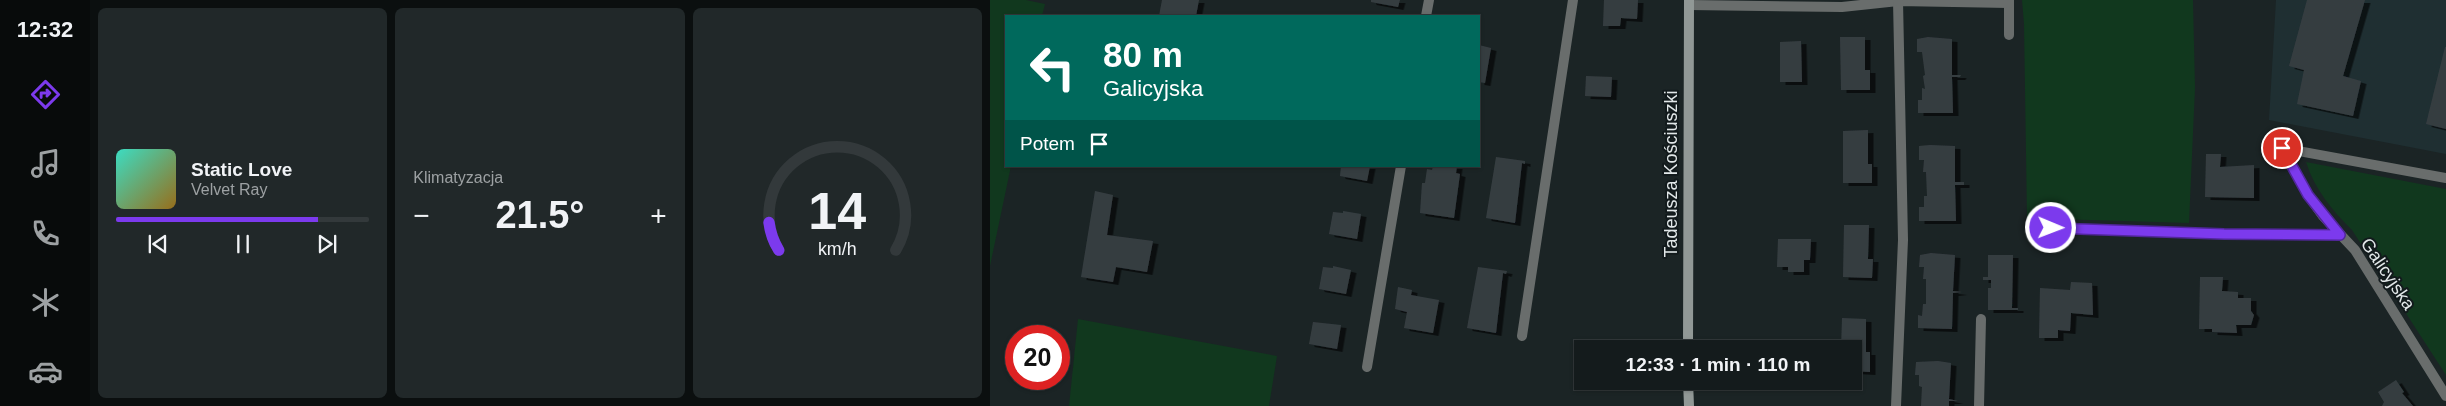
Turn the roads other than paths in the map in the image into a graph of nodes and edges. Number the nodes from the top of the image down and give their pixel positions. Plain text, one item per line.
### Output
1 (1429, 0) edge
2 (1573, 0) edge
3 (1898, 1) junction
4 (2009, 1) edge
5 (1689, 3) edge
6 (1426, 15) edge
7 (2009, 35) dead end
8 (1401, 167) edge
9 (2446, 178) edge
10 (2051, 228) dead end
11 (2340, 235) junction
12 (1981, 319) dead end
13 (1522, 336) dead end
14 (1688, 340) edge
15 (1367, 367) dead end
16 (1688, 390) edge
17 (2446, 396) edge
18 (1689, 406) edge
19 (1896, 406) edge
20 (1979, 406) edge

1 - 6 street
2 - 13 street
3 - 4 street
3 - 5 street
3 - 19 street
4 - 7 street
5 - 14 street, Tadeusza Kościuszki
8 - 15 street
9 - 11 street, Galicyjska
10 - 11 street
11 - 17 street, Galicyjska
12 - 20 street
16 - 18 street

